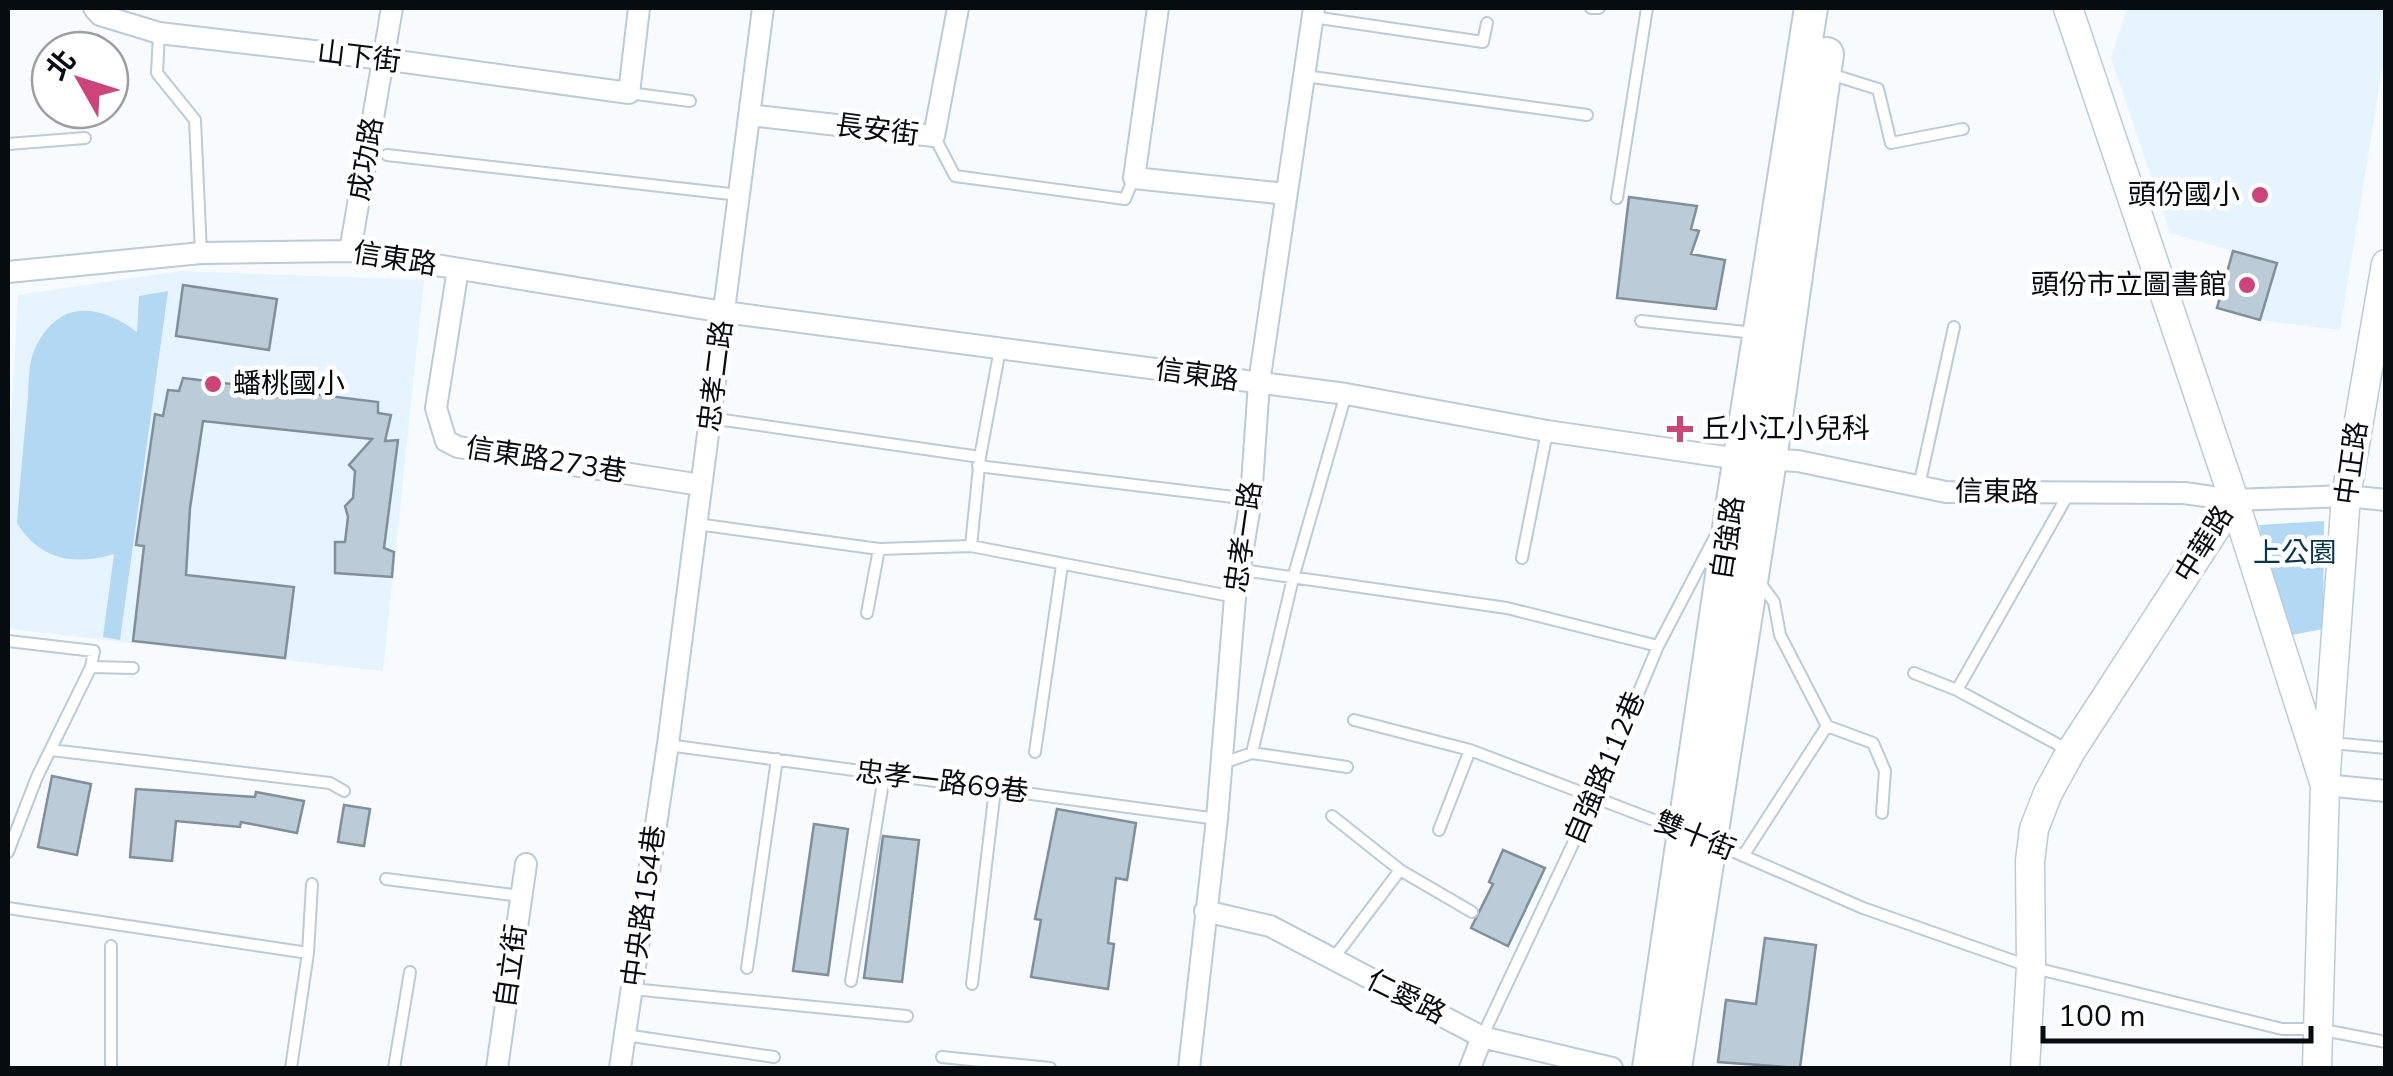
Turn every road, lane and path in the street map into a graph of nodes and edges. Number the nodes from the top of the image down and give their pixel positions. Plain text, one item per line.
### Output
1 (392, 8) edge
2 (639, 8) edge
3 (763, 8) edge
4 (958, 8) edge
5 (1158, 8) edge
6 (1648, 8) edge
7 (1812, 8) edge
8 (1834, 8) edge
9 (2068, 8) edge
10 (98, 10) edge
11 (1313, 12) edge
12 (1487, 23) dead end
13 (159, 33) junction
14 (383, 59) junction
15 (1824, 73) junction
16 (1304, 76) junction
17 (629, 94) junction
18 (690, 101) dead end
19 (749, 115) junction
20 (1586, 115) dead end
21 (1963, 129) dead end
22 (934, 136) junction
23 (84, 138) dead end
24 (8, 144) edge
25 (388, 154) dead end
26 (1134, 178) junction
27 (1286, 194) junction
28 (739, 196) junction
29 (1617, 198) dead end
30 (350, 251) junction
31 (201, 253) junction
32 (2386, 264) edge
33 (458, 269) junction
34 (8, 272) edge
35 (724, 312) junction
36 (1641, 322) dead end
37 (1954, 327) dead end
38 (1760, 334) junction
39 (1000, 348) junction
40 (1259, 383) junction
41 (1346, 394) junction
42 (710, 418) junction
43 (1547, 431) junction
44 (1755, 458) junction
45 (979, 462) junction
46 (701, 485) junction
47 (1919, 487) junction
48 (2069, 492) junction
49 (2346, 496) junction
50 (1251, 499) junction
51 (2234, 500) junction
52 (2386, 500) edge
53 (1733, 501) junction
54 (696, 524) junction
55 (970, 546) junction
56 (879, 549) junction
57 (1522, 558) dead end
58 (1062, 564) junction
59 (1242, 570) junction
60 (1752, 572) junction
61 (1293, 578) junction
62 (1235, 598) junction
63 (868, 613) dead end
64 (8, 641) edge
65 (1658, 646) junction
66 (92, 667) junction
67 (133, 668) dead end
68 (1914, 673) dead end
69 (1957, 690) junction
70 (1354, 720) dead end
71 (1827, 726) junction
72 (2319, 742) junction
73 (668, 744) junction
74 (2386, 748) edge
75 (51, 750) junction
76 (1470, 750) junction
77 (1035, 752) dead end
78 (1252, 752) junction
79 (2071, 752) junction
80 (776, 760) junction
81 (1222, 763) junction
82 (1347, 766) dead end
83 (884, 776) junction
84 (2325, 785) junction
85 (995, 789) junction
86 (344, 791) dead end
87 (2386, 791) edge
88 (1595, 797) junction
89 (1882, 813) dead end
90 (1332, 816) dead end
91 (1217, 819) junction
92 (1439, 830) dead end
93 (1697, 836) junction
94 (8, 852) edge
95 (1743, 856) junction
96 (526, 864) dead end
97 (1400, 870) junction
98 (386, 879) dead end
99 (312, 884) dead end
100 (521, 896) junction
101 (8, 908) edge
102 (1205, 912) junction
103 (1472, 912) dead end
104 (111, 946) dead end
105 (308, 953) junction
106 (1332, 960) junction
107 (2030, 967) junction
108 (747, 968) dead end
109 (410, 972) dead end
110 (851, 981) dead end
111 (972, 984) dead end
112 (632, 988) junction
113 (907, 1016) dead end
114 (2318, 1029) junction
115 (625, 1036) junction
116 (1482, 1037) junction
117 (2386, 1042) edge
118 (774, 1057) dead end
119 (942, 1057) dead end
120 (112, 1068) edge
121 (291, 1068) edge
122 (394, 1068) edge
123 (497, 1068) edge
124 (620, 1068) edge
125 (1050, 1068) edge
126 (1189, 1068) edge
127 (1470, 1068) edge
128 (1612, 1068) edge
129 (1648, 1068) edge
130 (1675, 1068) edge
131 (2025, 1068) edge
132 (2317, 1068) edge

1 - 14 street, 成功路
2 - 17 street
3 - 19 street, 忠孝二路
4 - 22 street, 長安街
5 - 26 street
6 - 29 lane
7 - 38 main road, 自強路
8 - 15 main road, 自強路
9 - 51 street, 中華路
10 - 13 street, 山下街
11 - 12 lane
11 - 16 street, 忠孝一路
13 - 14 street, 山下街
13 - 31 lane
14 - 17 street, 山下街
14 - 30 street, 成功路
15 - 21 lane
15 - 44 main road, 自強路
16 - 20 lane
16 - 27 street, 忠孝一路
17 - 18 lane
19 - 22 street, 長安街
19 - 28 street, 忠孝二路
22 - 26 lane
23 - 24 lane
25 - 28 lane
26 - 27 street
27 - 40 street, 忠孝一路
28 - 35 street, 忠孝二路
30 - 31 street, 信東路
30 - 33 street, 信東路
31 - 34 street, 信東路
32 - 49 street, 中正路
33 - 35 street, 信東路
33 - 46 street, 信東路273巷
35 - 39 street, 信東路
35 - 42 street, 忠孝二路
36 - 38 lane
37 - 47 lane
38 - 44 main road, 自強路
39 - 40 street, 信東路
39 - 45 lane
40 - 41 street, 信東路
40 - 50 street, 忠孝一路
41 - 43 street, 信東路
41 - 61 lane
42 - 45 lane
42 - 46 street, 忠孝二路
43 - 44 street, 信東路
43 - 57 lane
44 - 47 street, 信東路
44 - 53 main road, 自強路
44 - 60 main road, 自強路
45 - 50 lane
45 - 55 lane
46 - 54 street, 忠孝二路
47 - 48 street, 信東路
48 - 51 street, 信東路
48 - 69 lane
49 - 51 street, 信東路
49 - 52 street, 信東路
49 - 72 street, 中正路
50 - 59 street, 忠孝一路
51 - 72 street, 中正路
51 - 79 street, 中華路
53 - 65 lane, 自強路112巷
53 - 93 main road, 自強路
54 - 56 lane
54 - 73 street, 忠孝二路
55 - 56 lane
55 - 58 lane
56 - 63 lane
58 - 62 lane
58 - 77 lane
59 - 61 lane
59 - 62 street, 忠孝一路
60 - 71 lane
60 - 93 main road, 自強路
61 - 65 lane
61 - 78 lane
62 - 81 street, 忠孝一路
64 - 66 lane
65 - 88 lane, 自強路112巷
66 - 67 lane
66 - 75 lane
68 - 69 lane
69 - 79 lane
70 - 76 lane, 雙十街
71 - 89 lane
71 - 95 lane
72 - 74 lane
72 - 84 street, 中正路
73 - 80 lane, 忠孝一路69巷
73 - 112 street, 中央路154巷
75 - 86 lane
75 - 94 lane
76 - 88 lane, 雙十街
76 - 92 lane
78 - 81 lane
78 - 82 lane
79 - 107 street, 中華路
80 - 83 lane, 忠孝一路69巷
80 - 108 lane
81 - 91 street, 忠孝一路
83 - 85 lane, 忠孝一路69巷
83 - 110 lane
84 - 87 street
84 - 114 street, 中正路
85 - 91 lane, 忠孝一路69巷
85 - 111 lane
88 - 93 lane, 雙十街
88 - 116 lane, 自強路112巷
90 - 97 lane
91 - 102 street, 忠孝一路
93 - 95 lane, 雙十街
93 - 129 main road, 自強路
93 - 130 main road, 自強路
95 - 107 lane, 雙十街
96 - 100 street, 自立街
97 - 103 lane
97 - 106 lane
98 - 100 lane
99 - 105 lane
100 - 123 street, 自立街
101 - 105 lane
102 - 106 street, 仁愛路
102 - 126 street, 忠孝一路
104 - 120 lane
105 - 121 lane
106 - 116 street, 仁愛路
107 - 114 lane, 雙十街
107 - 131 street, 中華路
109 - 122 lane
112 - 113 lane
112 - 115 street, 中央路154巷
114 - 117 lane, 雙十街
114 - 132 street, 中正路
115 - 118 lane
115 - 124 street, 中央路154巷
116 - 127 street
116 - 128 street, 仁愛路
119 - 125 lane

